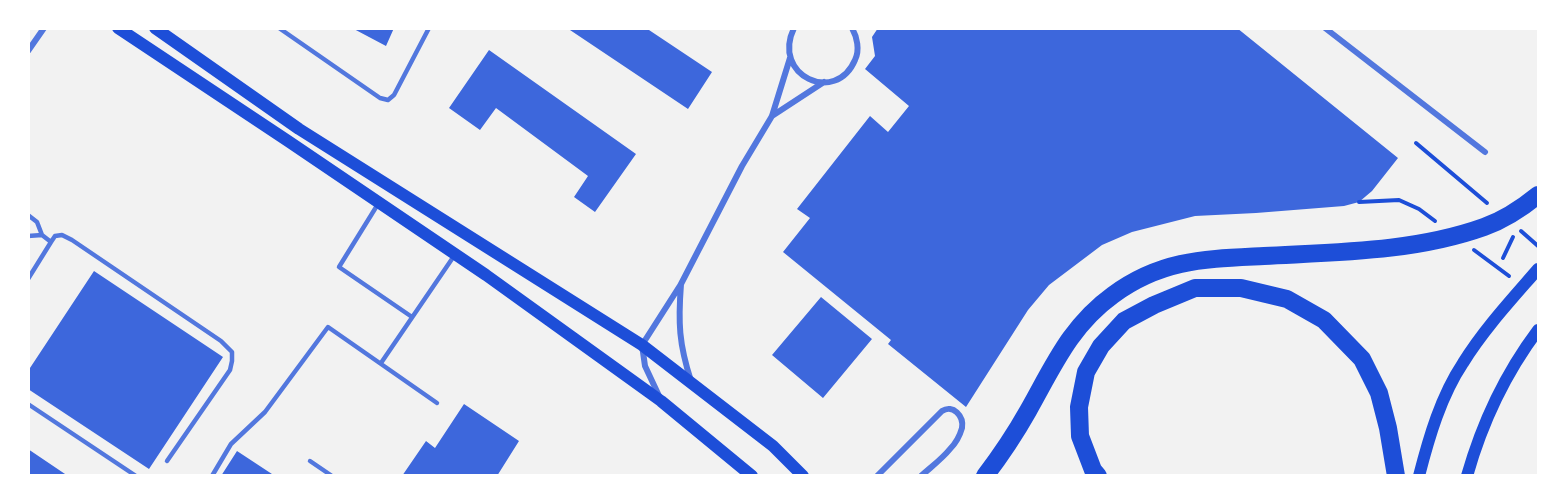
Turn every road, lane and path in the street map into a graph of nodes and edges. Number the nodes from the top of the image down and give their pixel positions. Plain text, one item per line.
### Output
1 (44, 28) edge
2 (118, 28) edge
3 (155, 28) edge
4 (160, 28) edge
5 (279, 28) edge
6 (429, 28) edge
7 (794, 28) edge
8 (1325, 28) edge
9 (854, 30) edge
10 (169, 39) junction
11 (28, 51) edge
12 (790, 58) junction
13 (824, 82) junction
14 (772, 116) junction
15 (1416, 143) dead end
16 (1485, 152) dead end
17 (1539, 195) edge
18 (378, 203) junction
19 (1492, 207) dead end
20 (28, 215) edge
21 (28, 236) edge
22 (42, 236) junction
23 (51, 242) junction
24 (1539, 246) edge
25 (455, 254) junction
26 (1503, 258) dead end
27 (1539, 268) edge
28 (28, 279) edge
29 (681, 284) junction
30 (412, 317) junction
31 (1539, 330) edge
32 (642, 345) junction
33 (381, 363) junction
34 (691, 382) junction
35 (661, 401) junction
36 (436, 403) dead end
37 (28, 404) edge
38 (167, 461) dead end
39 (310, 461) dead end
40 (136, 476) edge
41 (212, 476) edge
42 (332, 476) edge
43 (752, 476) edge
44 (803, 476) edge
45 (877, 476) edge
46 (921, 476) edge
47 (985, 476) edge
48 (1098, 476) edge
49 (1396, 476) edge
50 (1419, 476) edge
51 (1467, 476) edge

1 - 11 street
2 - 18 main road
3 - 10 main road
4 - 10 main road
5 - 6 lane
7 - 12 street
8 - 16 street
9 - 13 street
10 - 32 main road
12 - 13 street
12 - 14 street
13 - 14 street
14 - 29 street
15 - 19 path
17 - 47 highway
18 - 25 main road
18 - 30 lane
20 - 22 lane
21 - 22 lane
22 - 23 lane
23 - 28 lane
23 - 38 lane
24 - 26 path
25 - 30 lane
25 - 35 main road
27 - 50 main road
29 - 32 street
29 - 34 street
30 - 33 lane
31 - 51 main road
32 - 34 main road
32 - 35 street
33 - 36 lane
33 - 41 lane
34 - 44 main road
35 - 43 main road
37 - 40 lane
39 - 42 lane
45 - 46 street
48 - 49 highway

